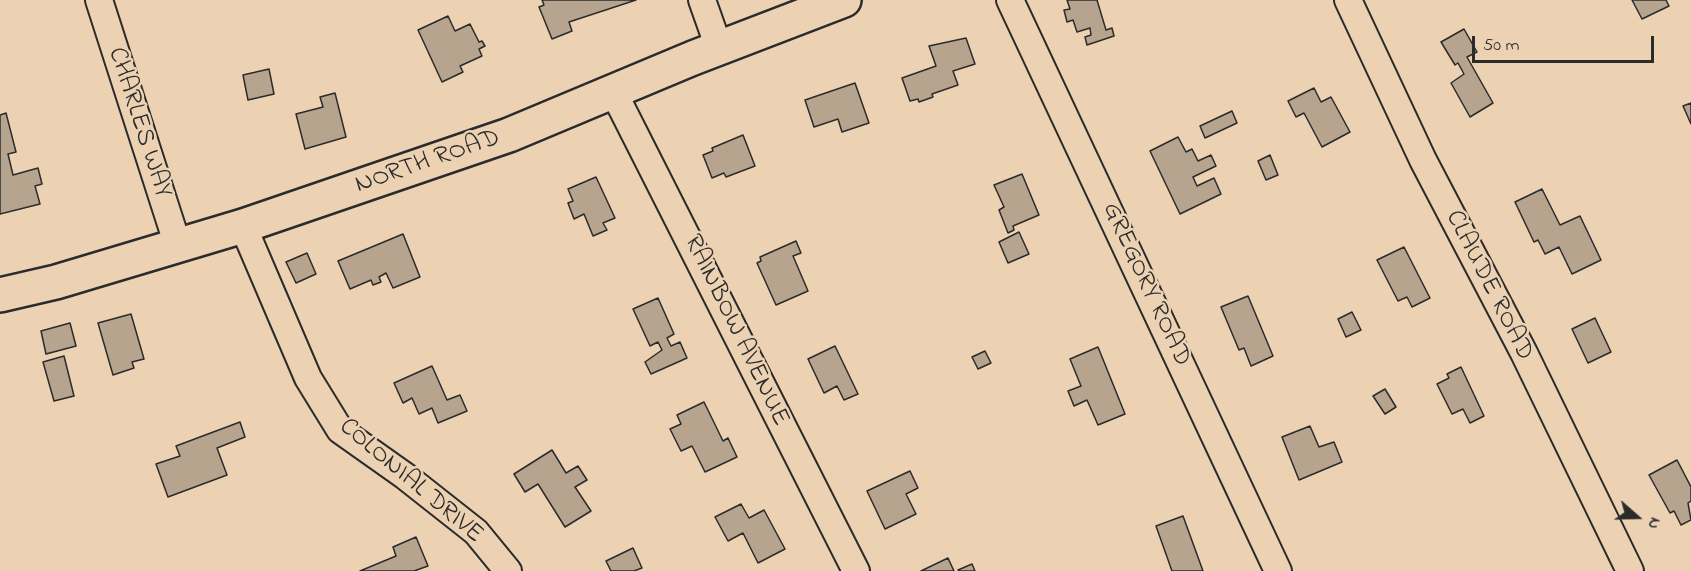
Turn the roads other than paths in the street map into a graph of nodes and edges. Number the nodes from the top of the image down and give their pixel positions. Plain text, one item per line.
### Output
1 (99, 0) edge
2 (702, 0) edge
3 (844, 0) edge
4 (1010, 0) edge
5 (1348, 0) edge
6 (719, 48) junction
7 (613, 91) junction
8 (243, 226) junction
9 (178, 246) junction
10 (0, 295) edge
11 (508, 571) edge
12 (856, 571) edge
13 (1278, 571) edge
14 (1630, 571) edge

1 - 9 street, CHARLES WAY
2 - 6 street
3 - 6 main road, NORTH ROAD
4 - 13 street, GREGORY ROAD
5 - 14 street, CLAUDE ROAD
6 - 7 main road, NORTH ROAD
7 - 8 main road, NORTH ROAD
7 - 12 street, RAINBOW AVENUE
8 - 9 main road, NORTH ROAD
8 - 11 street, COLONIAL DRIVE
9 - 10 main road, NORTH ROAD

